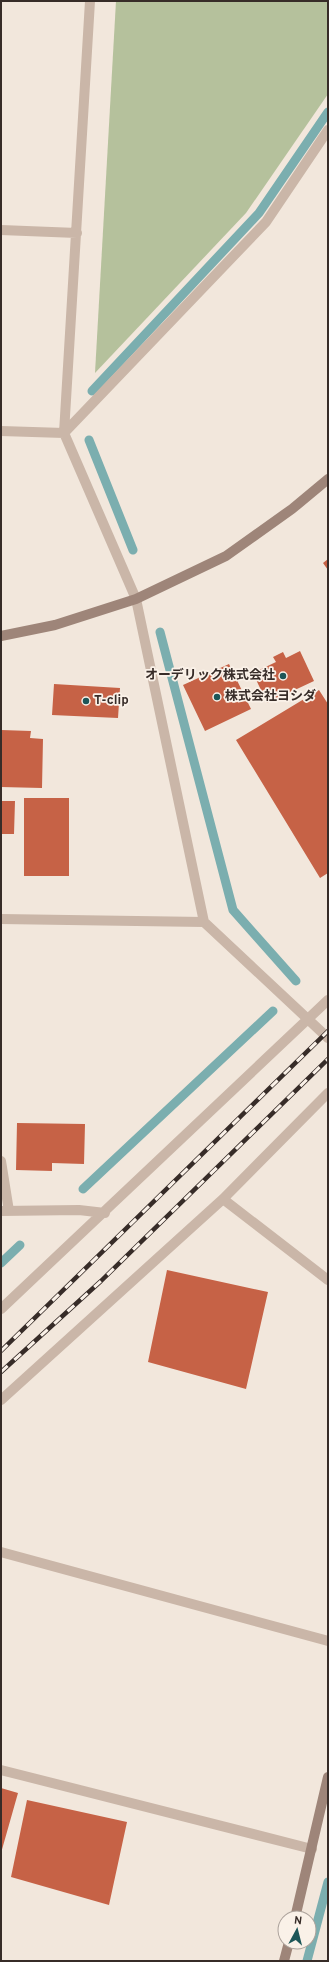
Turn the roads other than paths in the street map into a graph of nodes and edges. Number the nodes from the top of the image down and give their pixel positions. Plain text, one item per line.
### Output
1 (90, 1) edge
2 (328, 130) edge
3 (1, 230) edge
4 (77, 233) junction
5 (1, 431) edge
6 (64, 433) junction
7 (328, 479) edge
8 (136, 599) junction
9 (1, 636) edge
10 (1, 919) edge
11 (204, 922) junction
12 (328, 1000) edge
13 (309, 1020) junction
14 (328, 1038) edge
15 (328, 1093) edge
16 (1, 1161) edge
17 (223, 1199) junction
18 (5, 1211) edge
19 (105, 1213) junction
20 (328, 1280) edge
21 (1, 1309) edge
22 (1, 1400) edge
23 (1, 1552) edge
24 (328, 1641) edge
25 (1, 1770) edge
26 (328, 1777) edge
27 (312, 1849) junction
28 (296, 1910) edge
29 (286, 1950) edge
30 (284, 1961) edge

1 - 4 street
2 - 6 street
3 - 4 street
4 - 6 street
5 - 6 street
6 - 8 street
7 - 8 street
8 - 9 street
8 - 11 street
10 - 11 street
11 - 13 street
12 - 13 street
13 - 14 street
13 - 19 street
15 - 17 street
16 - 18 street
17 - 20 street
17 - 22 street
18 - 19 street
19 - 21 street
23 - 24 street
25 - 27 street
26 - 27 street
27 - 28 street
29 - 30 street

